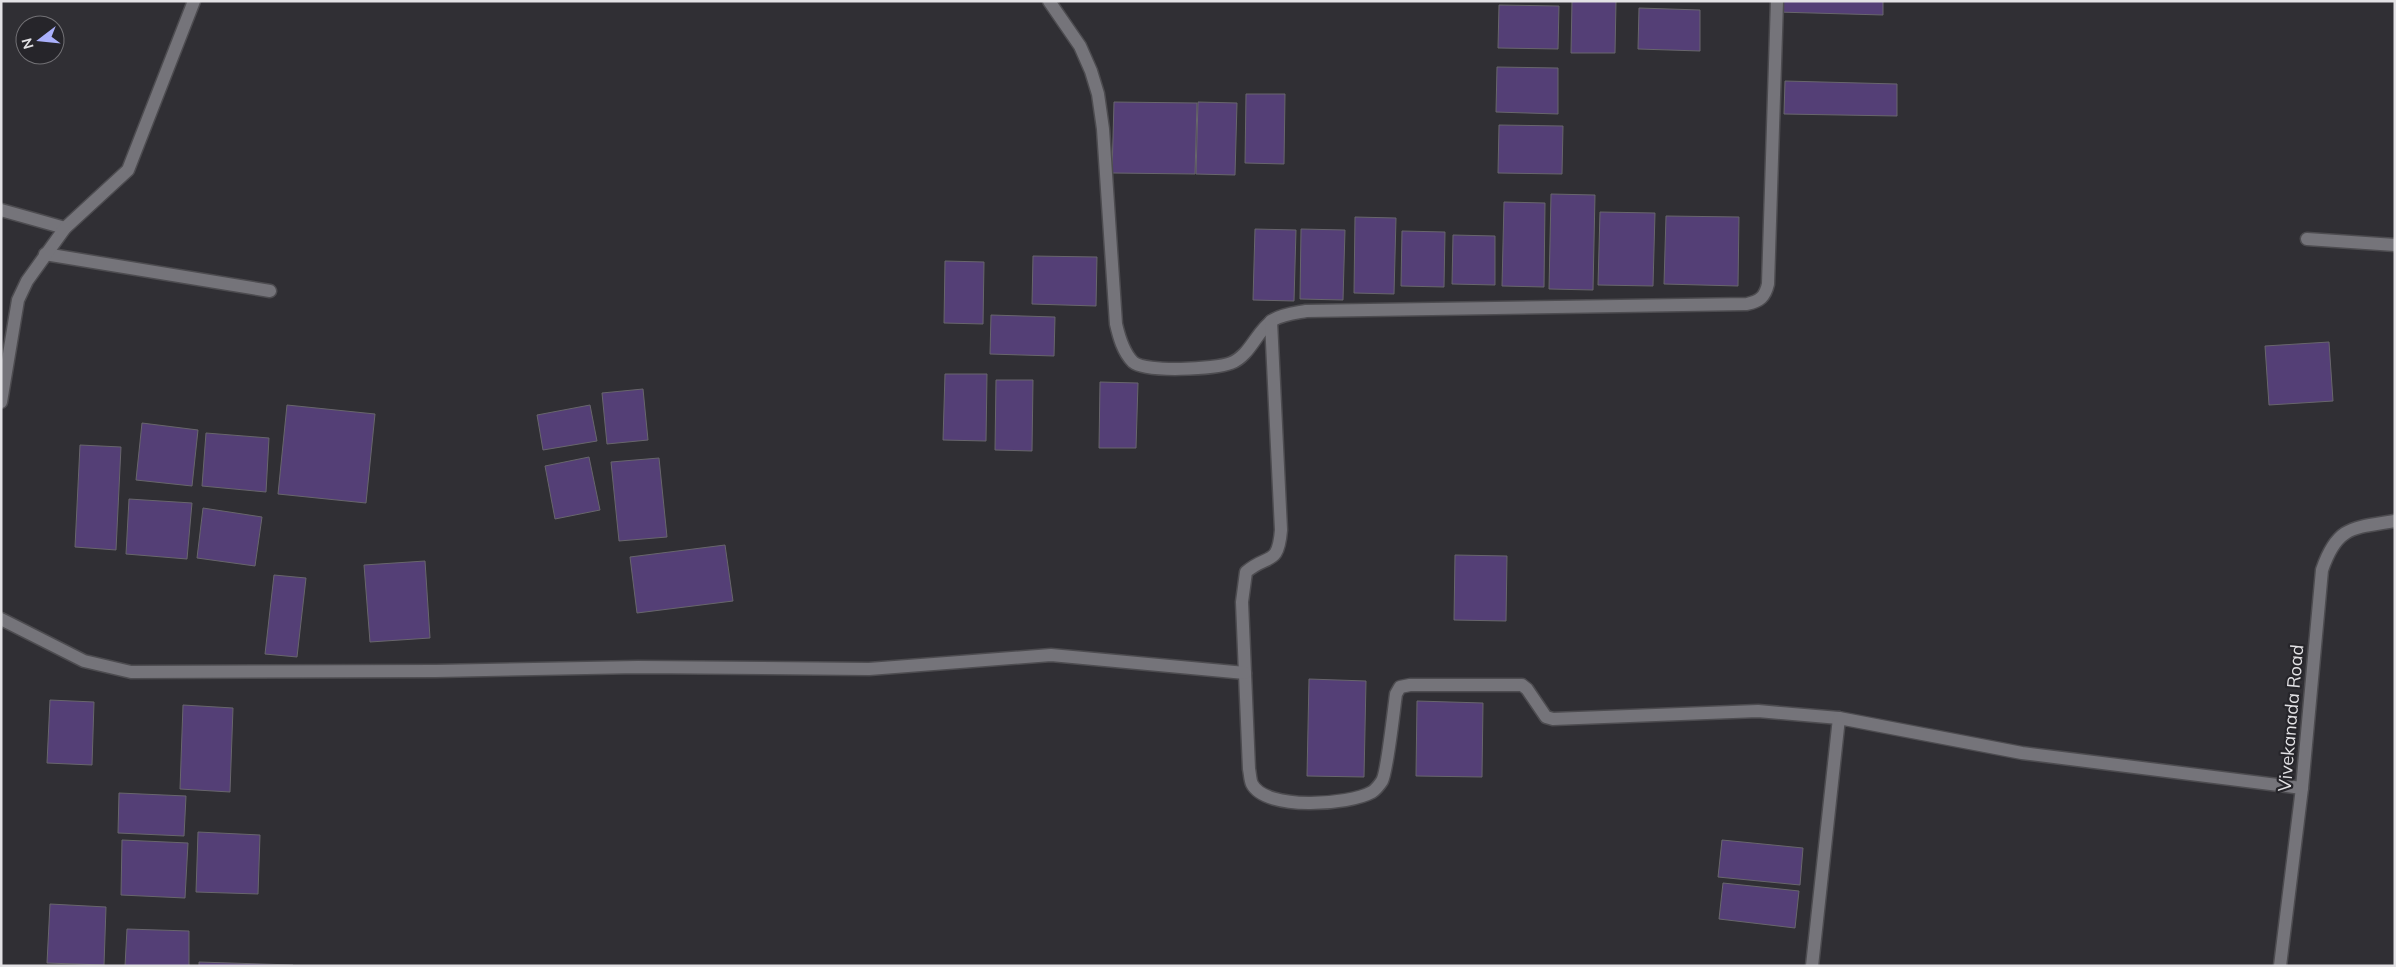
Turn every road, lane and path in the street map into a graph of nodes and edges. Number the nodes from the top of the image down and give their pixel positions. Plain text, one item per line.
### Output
1 (194, 1) edge
2 (1048, 1) edge
3 (1777, 1) edge
4 (1, 210) edge
5 (65, 228) junction
6 (2307, 239) dead end
7 (2395, 245) edge
8 (45, 254) junction
9 (270, 291) dead end
10 (1271, 321) junction
11 (1, 402) edge
12 (2395, 522) edge
13 (1, 619) edge
14 (1245, 673) junction
15 (1839, 718) junction
16 (2302, 788) junction
17 (1812, 966) edge
18 (2280, 966) edge

1 - 5 street
2 - 10 street
3 - 10 street
4 - 5 street
5 - 8 street
6 - 7 street
8 - 9 street
8 - 11 street
10 - 14 street
12 - 16 street, Vivekanada Road
13 - 14 street
14 - 15 street
15 - 16 street
15 - 17 street
16 - 18 street, Vivekanada Road

